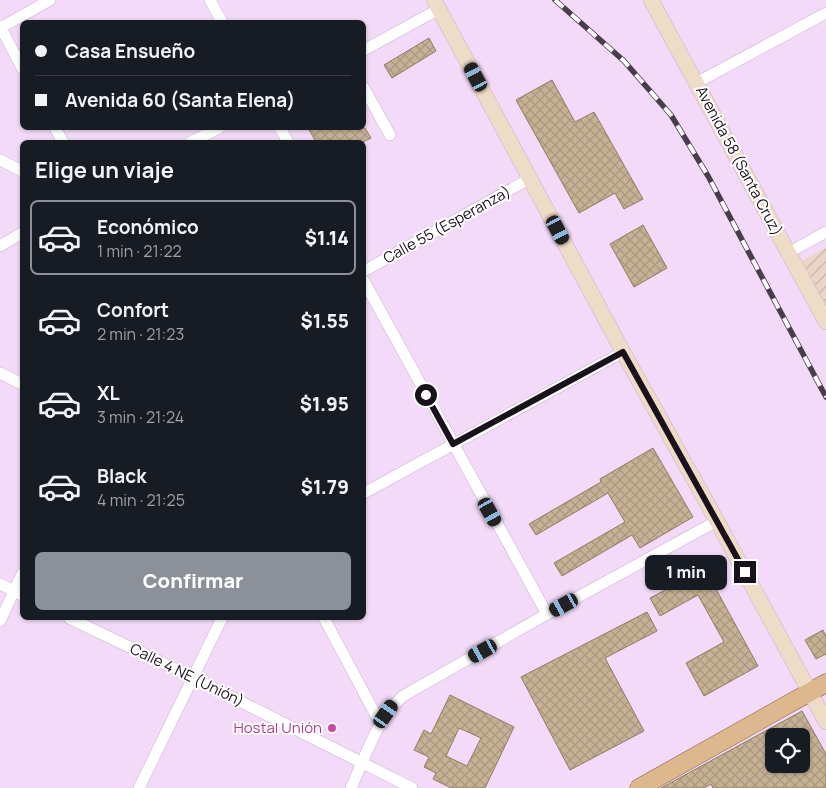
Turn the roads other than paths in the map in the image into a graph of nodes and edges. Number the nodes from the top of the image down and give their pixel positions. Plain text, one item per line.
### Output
1 (50, 0) edge
2 (210, 0) edge
3 (651, 0) edge
4 (436, 5) edge
5 (826, 13) edge
6 (221, 20) edge
7 (0, 27) edge
8 (366, 49) edge
9 (20, 64) edge
10 (696, 83) junction
11 (366, 92) edge
12 (215, 130) edge
13 (390, 135) dead end
14 (196, 140) edge
15 (0, 160) edge
16 (20, 169) edge
17 (531, 178) junction
18 (826, 232) edge
19 (20, 235) edge
20 (0, 246) edge
21 (788, 253) junction
22 (366, 270) edge
23 (366, 285) edge
24 (826, 322) edge
25 (623, 352) junction
26 (0, 373) edge
27 (20, 383) edge
28 (453, 444) junction
29 (366, 492) edge
30 (717, 521) junction
31 (0, 584) edge
32 (18, 593) edge
33 (546, 614) junction
34 (73, 620) edge
35 (221, 620) edge
36 (325, 620) edge
37 (0, 621) edge
38 (192, 676) junction
39 (826, 683) edge
40 (810, 692) junction
41 (826, 722) edge
42 (380, 723) junction
43 (363, 764) junction
44 (646, 787) edge
45 (139, 788) edge
46 (351, 788) edge
47 (412, 788) edge

1 - 7 street
2 - 6 street
3 - 10 street, Avenida 58 (Santa Cruz)
4 - 8 street
4 - 17 street
5 - 10 street
7 - 9 street
10 - 21 street, Avenida 58 (Santa Cruz)
11 - 13 street
12 - 14 street
15 - 16 street
17 - 22 street, Calle 55 (Esperanza)
17 - 25 street
18 - 21 street
19 - 20 street
21 - 24 street, Avenida 58 (Santa Cruz)
23 - 28 street
25 - 28 street
25 - 30 street
26 - 27 street
28 - 29 street
28 - 33 street
30 - 33 street
30 - 40 street
31 - 32 street
32 - 37 street
33 - 42 street
34 - 38 street, Calle 4 NE (Unión)
35 - 38 street
36 - 42 street
38 - 43 street, Calle 4 NE (Unión)
38 - 45 street
39 - 40 main road
40 - 41 street
40 - 44 main road
42 - 43 street
43 - 46 street
43 - 47 street, Calle 4 NE (Unión)

